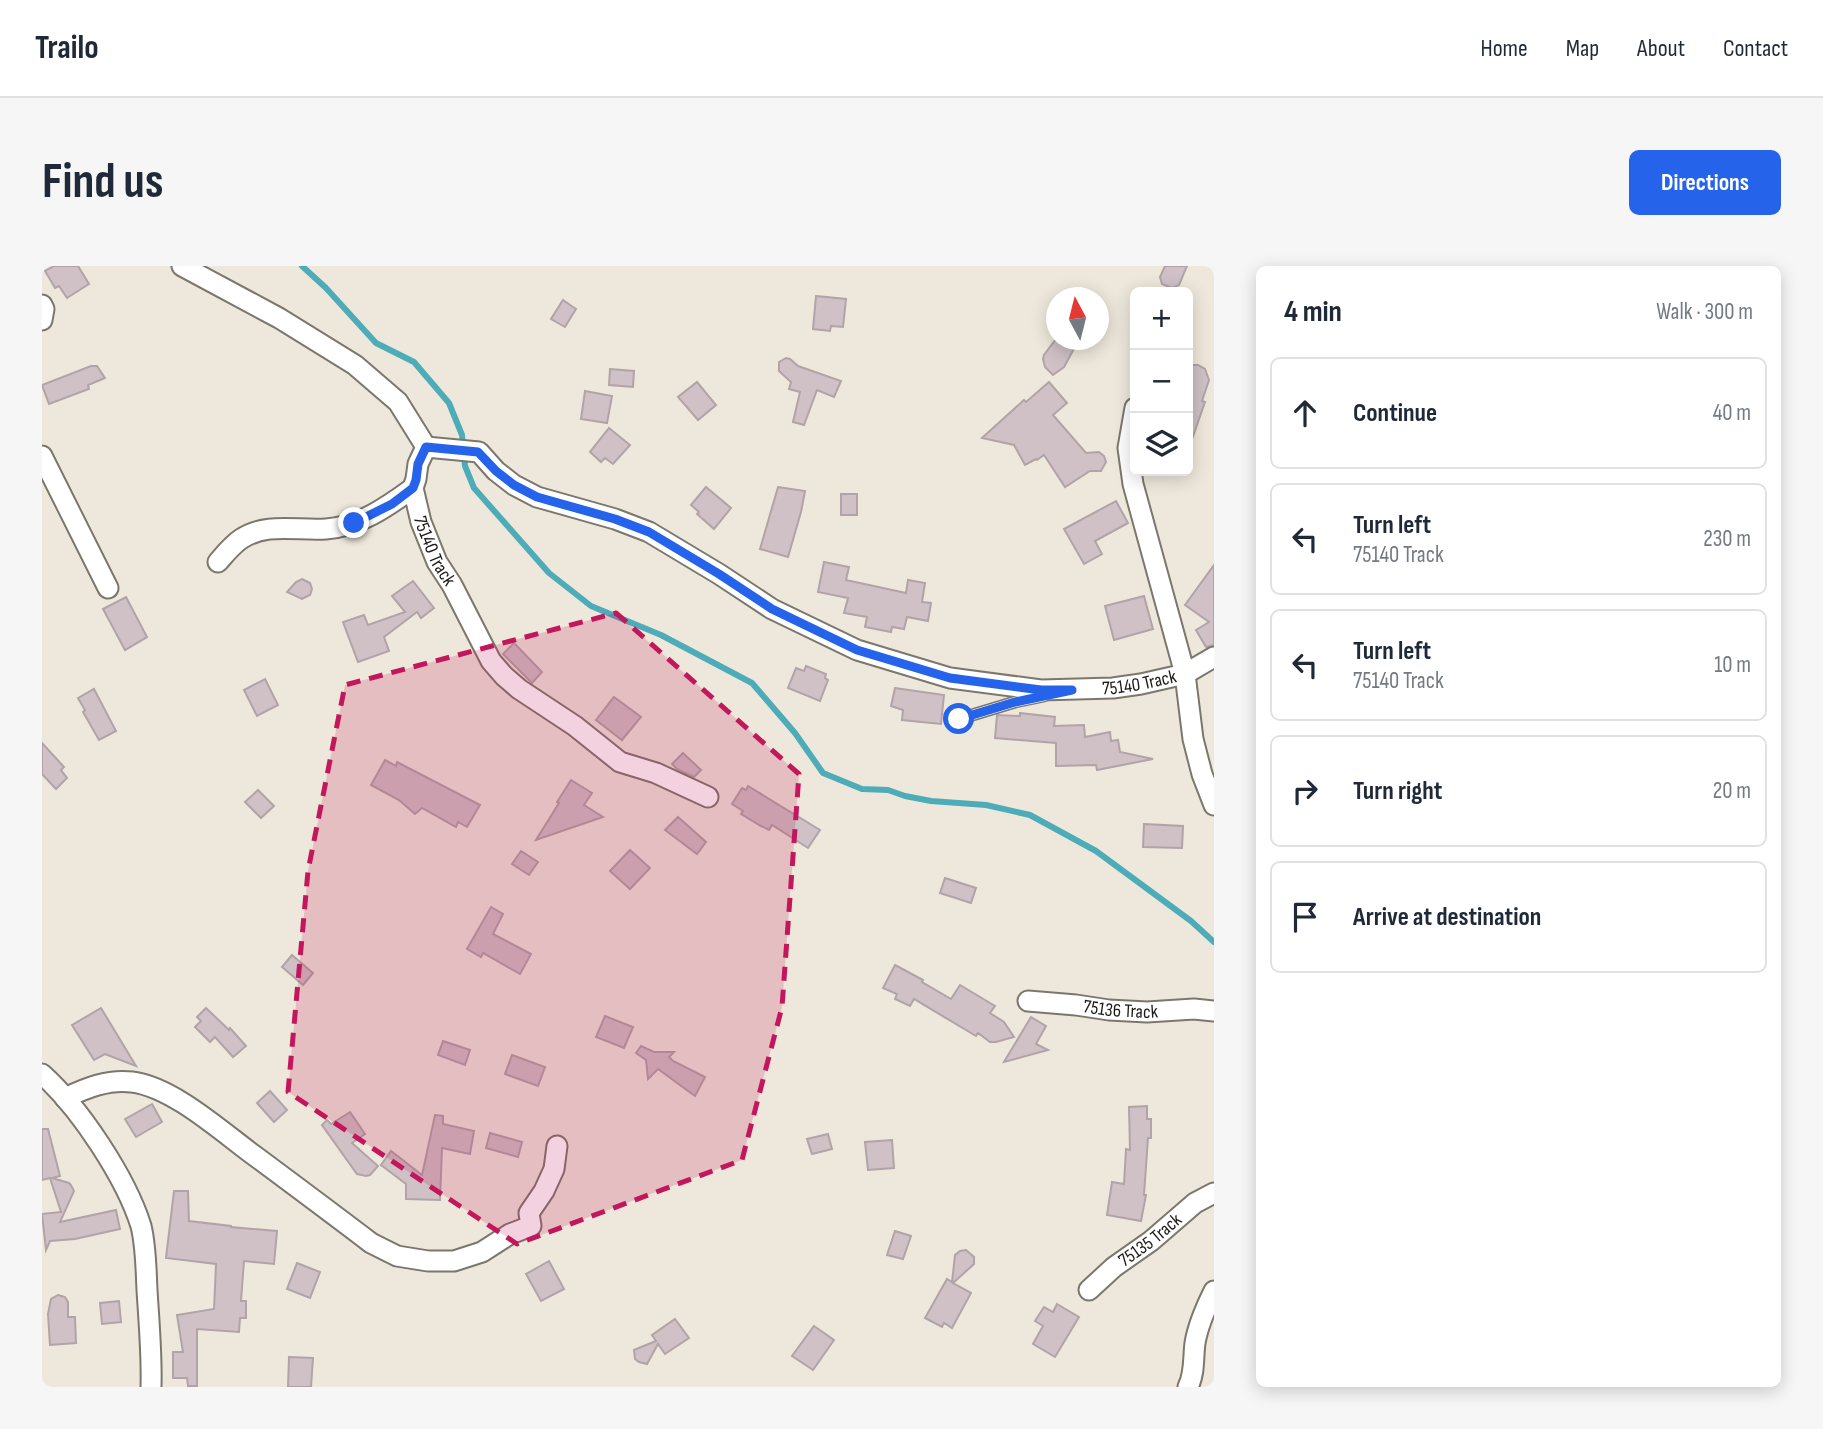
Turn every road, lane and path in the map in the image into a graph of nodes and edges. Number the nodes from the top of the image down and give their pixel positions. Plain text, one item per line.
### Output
1 (183, 266) edge
2 (42, 305) edge
3 (42, 320) edge
4 (1134, 413) edge
5 (426, 447) junction
6 (42, 456) edge
7 (413, 488) junction
8 (218, 562) dead end
9 (108, 588) dead end
10 (1214, 657) edge
11 (1185, 674) junction
12 (1072, 690) junction
13 (959, 719) dead end
14 (708, 797) dead end
15 (1214, 805) edge
16 (1027, 1001) dead end
17 (1214, 1011) edge
18 (42, 1074) edge
19 (65, 1098) junction
20 (558, 1146) dead end
21 (1214, 1193) edge
22 (1089, 1290) dead end
23 (1214, 1291) edge
24 (151, 1387) edge
25 (1188, 1387) edge

1 - 5 street
2 - 3 street
4 - 11 street
5 - 7 street, 75140 Track
5 - 12 street, 75140 Track
6 - 9 street
7 - 8 street
7 - 14 street, 75140 Track
10 - 11 street, 75140 Track
11 - 12 street, 75140 Track
11 - 15 street
12 - 13 lane
16 - 17 street, 75136 Track
18 - 19 street
19 - 20 street
19 - 24 street
21 - 22 street, 75135 Track
23 - 25 street

